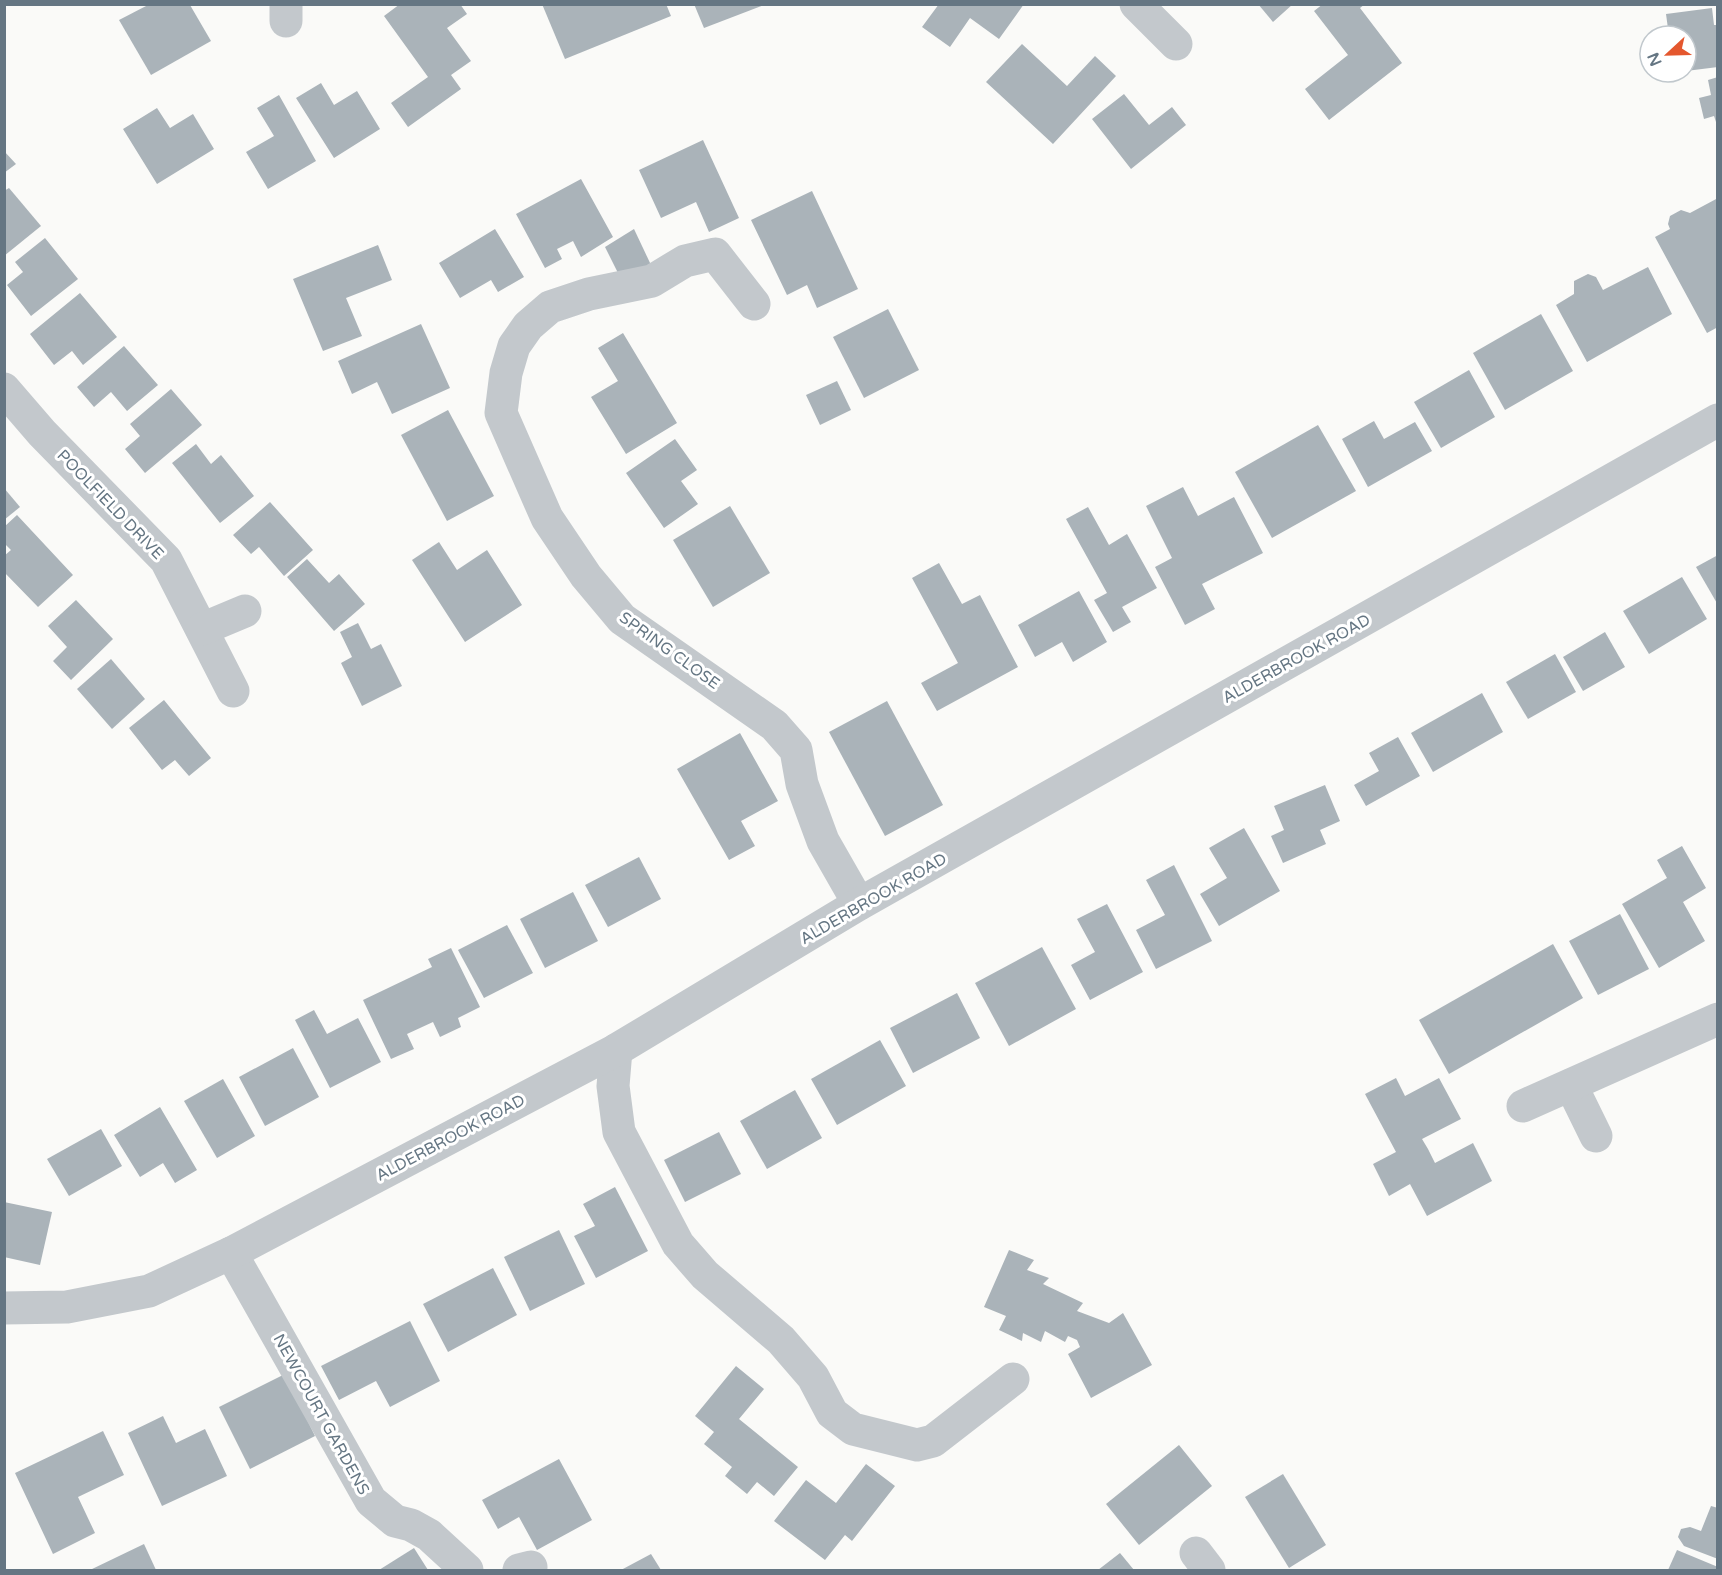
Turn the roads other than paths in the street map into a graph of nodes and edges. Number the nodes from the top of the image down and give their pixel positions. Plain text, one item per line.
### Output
1 (1136, 4) edge
2 (1176, 44) dead end
3 (754, 304) dead end
4 (4, 389) edge
5 (1718, 420) edge
6 (245, 610) dead end
7 (202, 629) junction
8 (233, 691) dead end
9 (859, 904) junction
10 (1718, 1019) edge
11 (616, 1050) junction
12 (1571, 1085) junction
13 (1523, 1106) dead end
14 (1596, 1136) dead end
15 (231, 1253) junction
16 (4, 1308) edge
17 (1013, 1380) dead end
18 (467, 1570) edge

1 - 2 street
3 - 9 street, SPRING CLOSE
4 - 7 street, POOLFIELD DRIVE
5 - 9 street, ALDERBROOK ROAD
6 - 7 street
7 - 8 street, POOLFIELD DRIVE
9 - 11 street, ALDERBROOK ROAD
10 - 12 street
11 - 15 street, ALDERBROOK ROAD
11 - 17 street
12 - 13 street
12 - 14 street
15 - 16 street, ALDERBROOK ROAD
15 - 18 street, NEWCOURT GARDENS

